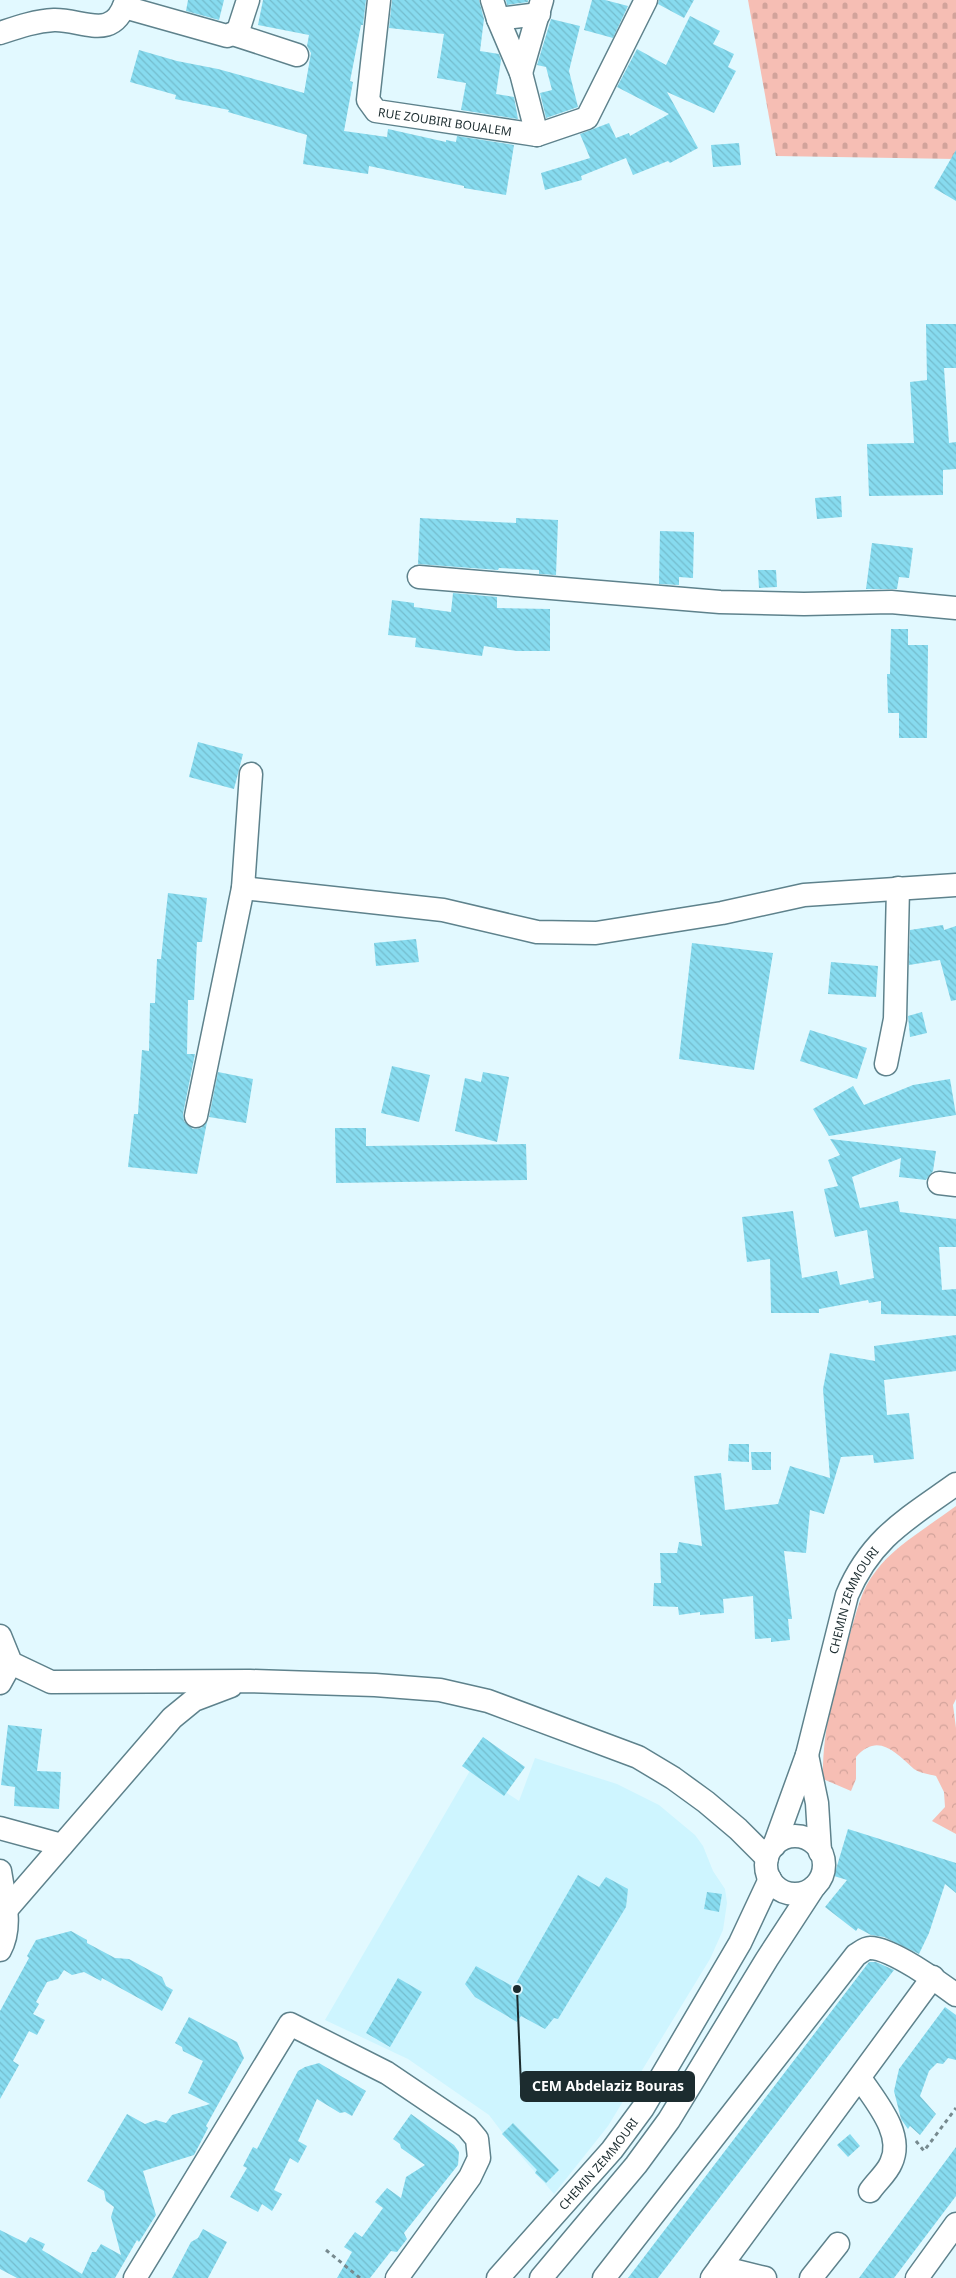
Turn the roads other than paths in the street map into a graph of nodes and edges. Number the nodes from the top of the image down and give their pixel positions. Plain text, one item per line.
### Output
1 (248, 0) edge
2 (380, 0) edge
3 (646, 0) edge
4 (125, 4) edge
5 (540, 7) edge
6 (495, 10) edge
7 (0, 33) edge
8 (233, 34) junction
9 (297, 55) dead end
10 (522, 73) junction
11 (537, 135) junction
12 (419, 577) dead end
13 (956, 608) edge
14 (251, 774) dead end
15 (956, 885) edge
16 (243, 888) junction
17 (898, 888) junction
18 (886, 1064) dead end
19 (196, 1116) dead end
20 (956, 1484) edge
21 (0, 1636) edge
22 (11, 1663) junction
23 (250, 1681) junction
24 (0, 1683) edge
25 (807, 1754) junction
26 (0, 1828) edge
27 (62, 1845) junction
28 (820, 1852) junction
29 (770, 1861) junction
30 (0, 1871) edge
31 (814, 1887) junction
32 (3, 1912) edge
33 (0, 1950) edge
34 (933, 1977) junction
35 (956, 1995) edge
36 (860, 2078) junction
37 (870, 2191) dead end
38 (956, 2224) edge
39 (838, 2244) dead end
40 (716, 2273) edge
41 (135, 2278) edge
42 (397, 2278) edge
43 (498, 2278) edge
44 (540, 2278) edge
45 (604, 2278) edge
46 (765, 2278) edge
47 (811, 2278) edge
48 (916, 2278) edge

1 - 8 street
2 - 11 street, RUE ZOUBIRI BOUALEM
3 - 11 street, RUE ZOUBIRI BOUALEM
4 - 7 street
4 - 8 street
5 - 6 street
5 - 10 street
6 - 10 street
8 - 9 street
10 - 11 street
12 - 13 street
14 - 16 street
15 - 17 street
16 - 17 street
16 - 19 street
17 - 18 street
20 - 25 street, CHEMIN ZEMMOURI
21 - 22 street
22 - 23 street
22 - 24 street
23 - 27 street
23 - 29 street
25 - 28 street, CHEMIN ZEMMOURI
25 - 29 street, CHEMIN ZEMMOURI
26 - 27 street
27 - 32 street
28 - 29 street
28 - 31 street
29 - 31 street
29 - 43 street, CHEMIN ZEMMOURI
30 - 32 street
31 - 44 street
32 - 33 street
34 - 35 street
34 - 36 street
34 - 45 street
36 - 37 street
36 - 40 street
38 - 48 street
39 - 47 street
40 - 46 street
41 - 42 street

